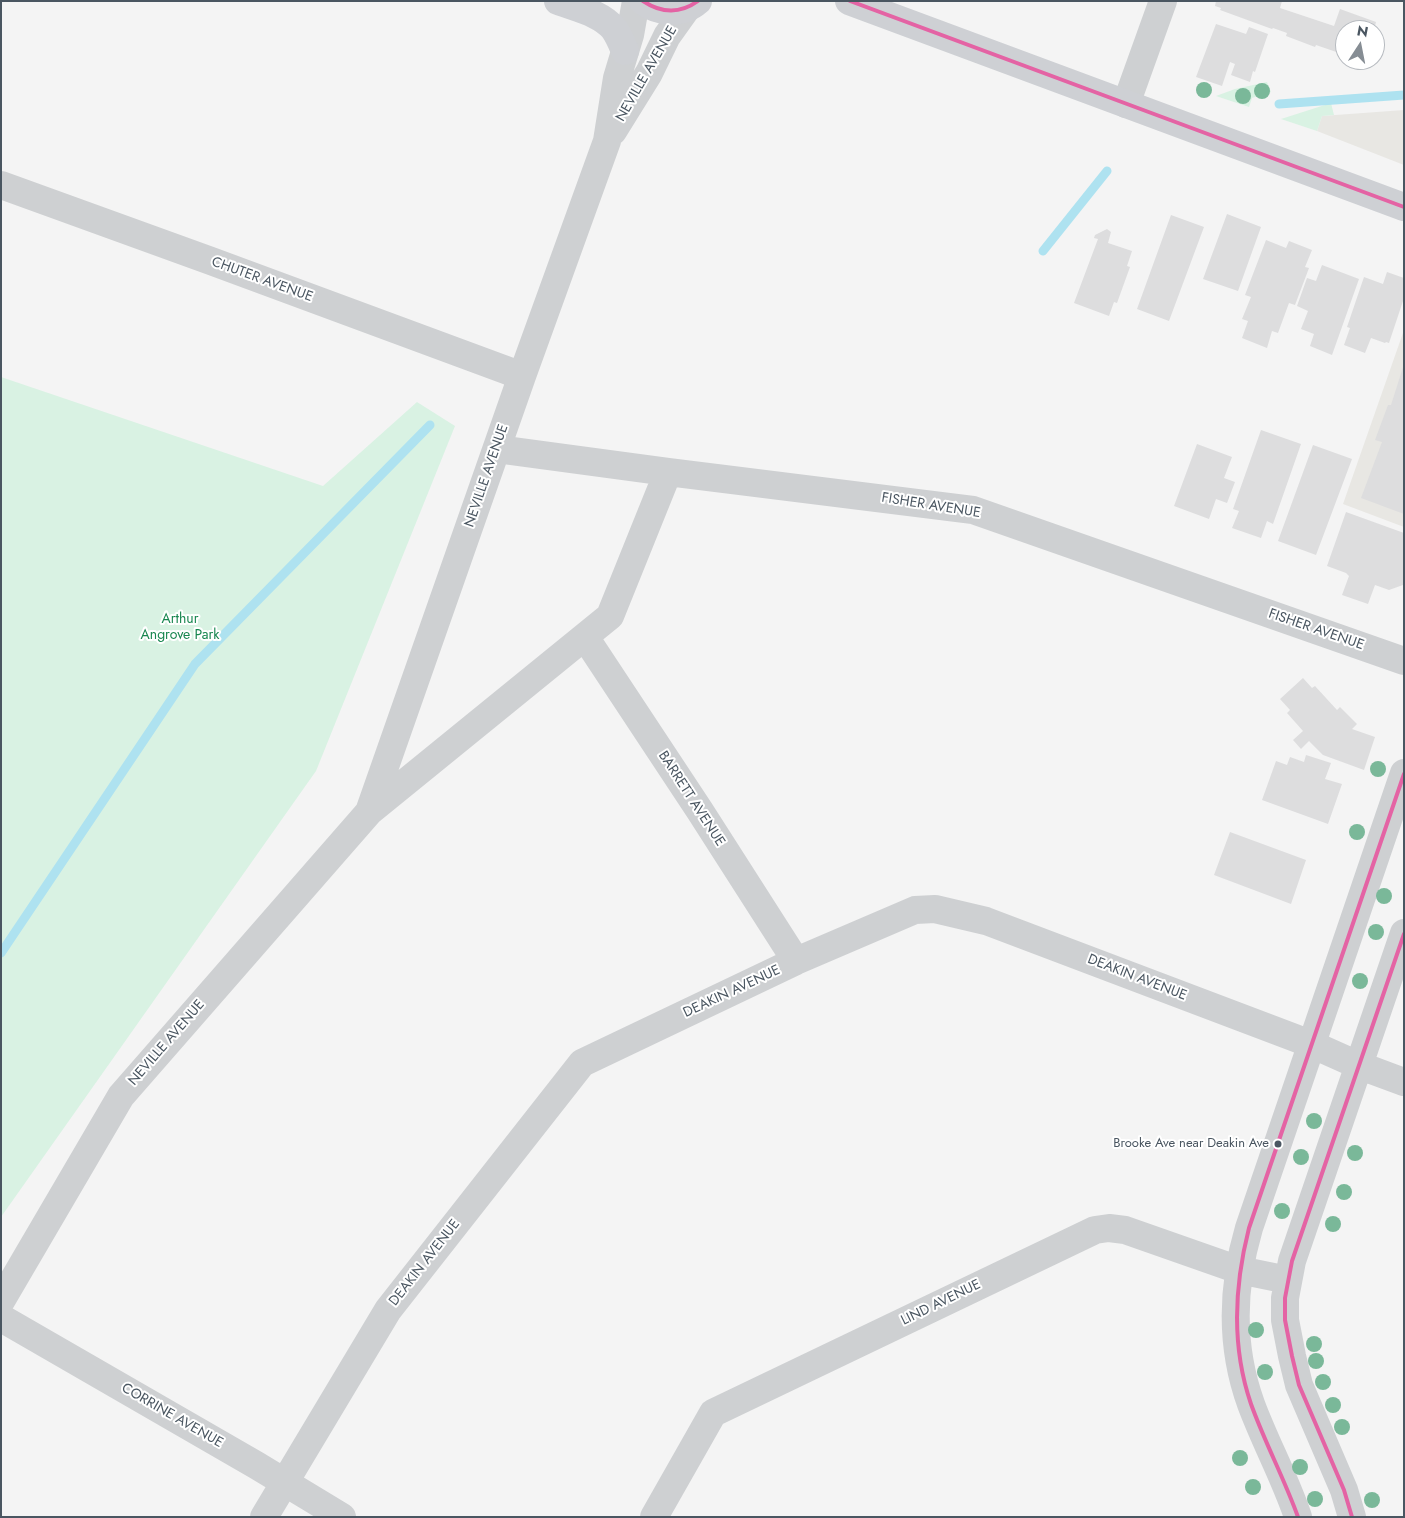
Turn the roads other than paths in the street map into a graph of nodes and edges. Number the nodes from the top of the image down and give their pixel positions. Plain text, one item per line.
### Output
1 (558, 1) edge
2 (636, 1) edge
3 (643, 1) edge
4 (849, 1) edge
5 (1163, 1) edge
6 (693, 5) edge
7 (625, 51) junction
8 (1126, 104) junction
9 (607, 141) junction
10 (1, 185) edge
11 (1404, 207) edge
12 (522, 376) junction
13 (497, 449) junction
14 (668, 472) junction
15 (585, 637) junction
16 (1404, 661) edge
17 (1404, 773) edge
18 (369, 812) junction
19 (1404, 934) edge
20 (796, 961) junction
21 (1311, 1044) junction
22 (1358, 1065) junction
23 (1404, 1082) edge
24 (1239, 1270) junction
25 (1288, 1280) junction
26 (1, 1301) edge
27 (1, 1318) edge
28 (284, 1482) junction
29 (264, 1517) edge
30 (342, 1517) edge
31 (654, 1517) edge
32 (1298, 1517) edge
33 (1352, 1517) edge

1 - 7 main road
2 - 7 street, NEVILLE AVENUE
3 - 6 main road
4 - 8 main road
5 - 8 street
6 - 9 street, NEVILLE AVENUE
7 - 9 street, NEVILLE AVENUE
8 - 11 main road
9 - 12 street, NEVILLE AVENUE
10 - 12 street, CHUTER AVENUE
12 - 13 street, NEVILLE AVENUE
13 - 14 street, FISHER AVENUE
13 - 18 street, NEVILLE AVENUE
14 - 15 street, NEVILLE AVENUE
14 - 16 street, FISHER AVENUE
15 - 18 street, NEVILLE AVENUE
15 - 20 street, BARRETT AVENUE
17 - 21 street
18 - 26 street, NEVILLE AVENUE
19 - 22 street
20 - 21 street, DEAKIN AVENUE
20 - 28 street, DEAKIN AVENUE
21 - 22 street, DEAKIN AVENUE
21 - 24 street
22 - 23 street, DEAKIN AVENUE
22 - 25 street
24 - 25 street, LIND AVENUE
24 - 31 street, LIND AVENUE
24 - 32 street
25 - 33 street
27 - 28 street, CORRINE AVENUE
28 - 29 street, DEAKIN AVENUE
28 - 30 street, CORRINE AVENUE

